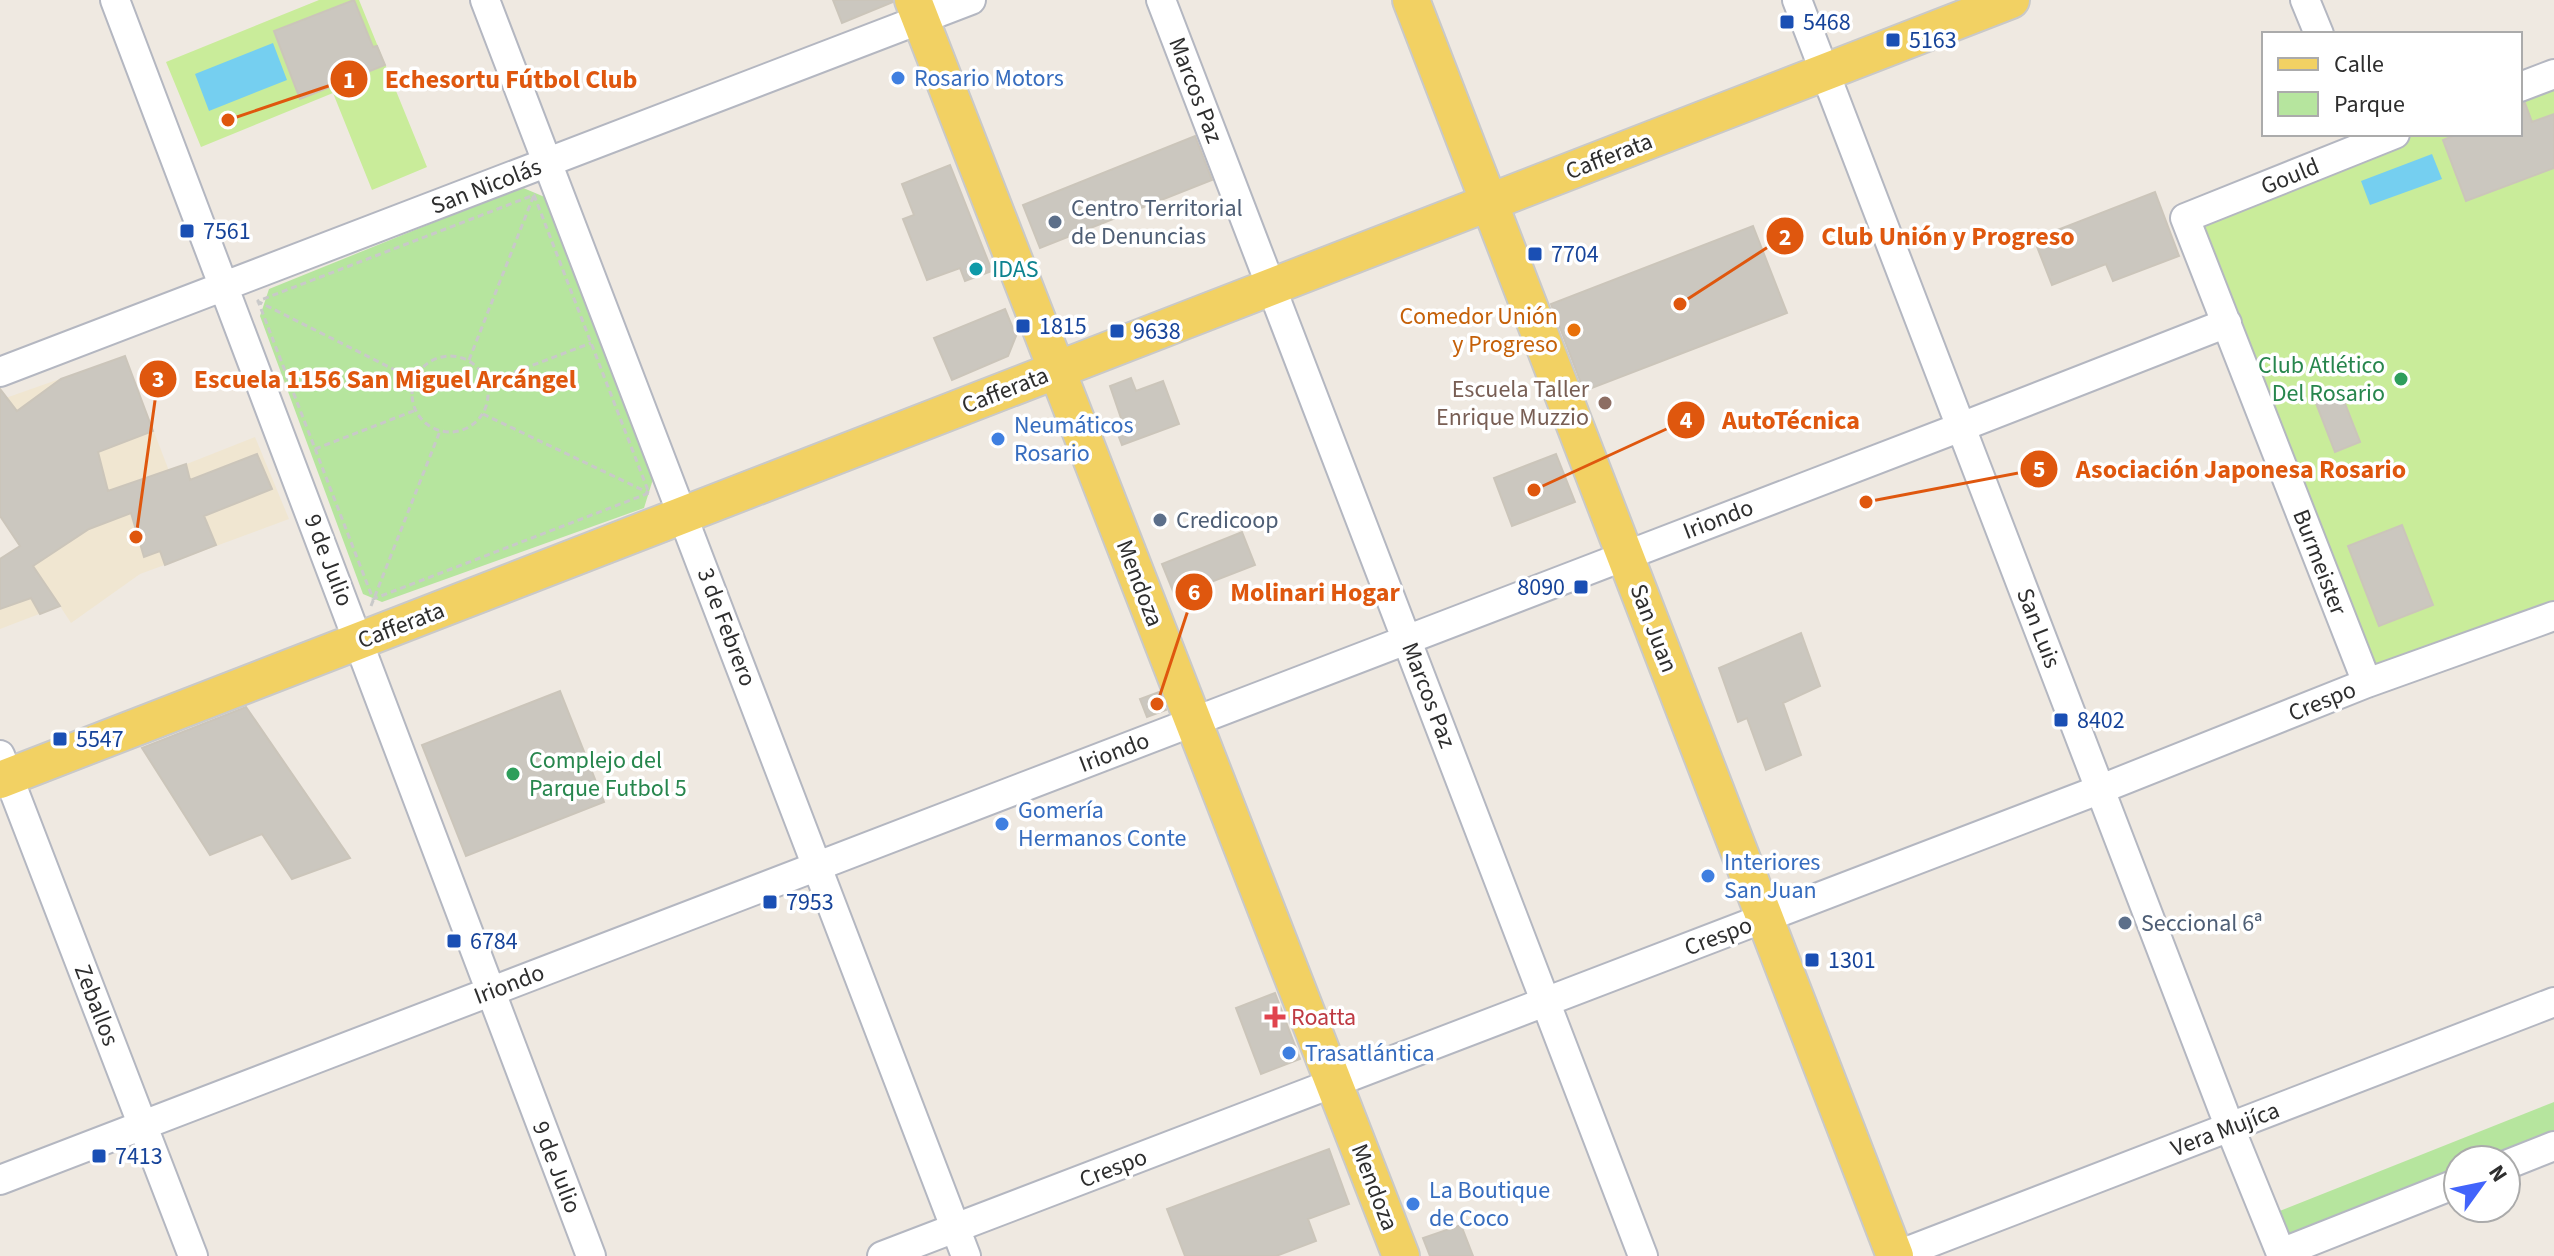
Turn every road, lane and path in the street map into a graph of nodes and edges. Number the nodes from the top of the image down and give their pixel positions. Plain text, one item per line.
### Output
1 (115, 0) edge
2 (485, 0) edge
3 (971, 0) edge
4 (1161, 0) edge
5 (1411, 0) edge
6 (1797, 0) edge
7 (2011, 0) edge
8 (2305, 0) edge
9 (917, 10) edge
10 (2318, 32) edge
11 (1824, 72) junction
12 (2554, 74) edge
13 (2522, 86) edge
14 (2384, 136) edge
15 (2362, 140) edge
16 (547, 162) junction
17 (534, 195) junction
18 (1490, 202) junction
19 (2185, 218) joint
20 (224, 286) junction
21 (1271, 287) junction
22 (258, 301) junction
23 (2227, 323) junction
24 (591, 343) junction
25 (468, 361) junction
26 (1057, 370) junction
27 (0, 372) edge
28 (415, 380) junction
29 (486, 383) junction
30 (416, 410) junction
31 (483, 414) junction
32 (1961, 427) junction
33 (440, 431) junction
34 (315, 449) junction
35 (649, 493) junction
36 (684, 515) junction
37 (1626, 554) junction
38 (373, 599) junction
39 (2553, 619) edge
40 (1407, 640) junction
41 (360, 641) junction
42 (2367, 683) junction
43 (1194, 722) junction
44 (3, 771) edge
45 (2101, 789) junction
46 (817, 866) junction
47 (1766, 917) junction
48 (491, 991) junction
49 (1546, 1001) junction
50 (2554, 1002) edge
51 (1334, 1083) junction
52 (144, 1124) junction
53 (2230, 1128) junction
54 (2554, 1146) edge
55 (2522, 1159) edge
56 (0, 1180) edge
57 (2442, 1189) edge
58 (956, 1228) junction
59 (2282, 1254) edge
60 (193, 1256) edge
61 (591, 1256) edge
62 (882, 1256) edge
63 (966, 1256) edge
64 (1401, 1256) edge
65 (1643, 1256) edge
66 (1895, 1256) edge

1 - 20 street, 9 de Julio
2 - 16 street, 3 de Febrero
3 - 9 street, San Nicolás
4 - 21 street, Marcos Paz
5 - 18 main road, San Juan
6 - 11 street, San Luis
7 - 11 main road, Cafferata
8 - 10 street
9 - 16 street, San Nicolás
9 - 26 main road, Mendoza
11 - 18 main road, Cafferata
11 - 32 street, San Luis
12 - 13 street
14 - 15 street, Gould
15 - 19 street, Gould
16 - 17 path
16 - 20 street, San Nicolás
16 - 36 street, 3 de Febrero
17 - 22 path
17 - 24 path
17 - 25 path
18 - 21 main road, Cafferata
18 - 37 main road, San Juan
19 - 23 street, Burmeister
20 - 22 path
20 - 27 street, San Nicolás
20 - 41 street, 9 de Julio
21 - 26 main road, Cafferata
21 - 40 street, Marcos Paz
22 - 28 path
22 - 34 path
23 - 32 street, Iriondo
23 - 42 street, Burmeister
24 - 29 path
24 - 35 path
25 - 28 path
25 - 29 path
26 - 36 main road, Cafferata
26 - 43 main road, Mendoza
28 - 30 path
29 - 31 path
30 - 33 path
30 - 34 path
31 - 33 path
31 - 35 path
32 - 37 street, Iriondo
32 - 45 street, San Luis
33 - 38 path
34 - 38 path
35 - 38 path
36 - 41 main road, Cafferata
36 - 46 street, 3 de Febrero
37 - 40 street, Iriondo
37 - 47 main road, San Juan
38 - 41 path
39 - 42 street, Crespo
40 - 43 street, Iriondo
40 - 49 street, Marcos Paz
41 - 44 main road, Cafferata
41 - 48 street, 9 de Julio
42 - 45 street, Crespo
43 - 46 street, Iriondo
43 - 51 main road, Mendoza
44 - 52 street, Zeballos
45 - 47 street, Crespo
45 - 53 street, San Luis
46 - 48 street, Iriondo
46 - 58 street, 3 de Febrero
47 - 49 street, Crespo
47 - 66 main road, San Juan
48 - 52 street, Iriondo
48 - 61 street, 9 de Julio
49 - 51 street, Crespo
49 - 65 street, Marcos Paz
50 - 53 street, Vera Mujíca
51 - 58 street, Crespo
51 - 64 main road, Mendoza
52 - 56 street, Iriondo
52 - 60 street, Zeballos
53 - 59 street, San Luis
53 - 66 street, Vera Mujíca
54 - 55 street
57 - 59 street
58 - 62 street, Crespo
58 - 63 street, 3 de Febrero

